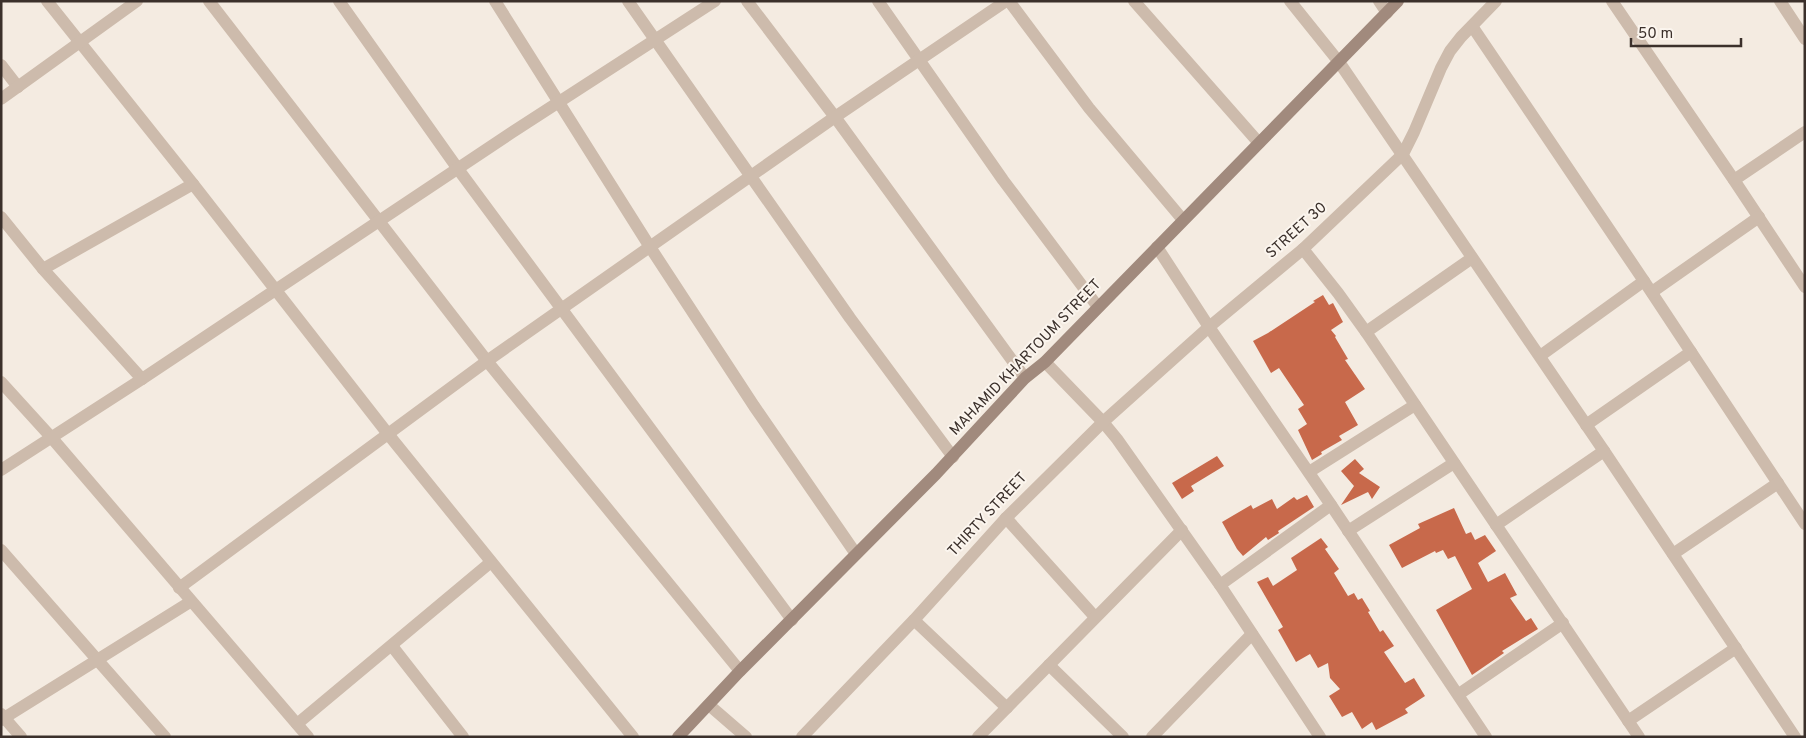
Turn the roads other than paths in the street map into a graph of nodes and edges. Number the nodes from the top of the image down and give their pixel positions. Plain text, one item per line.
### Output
1 (47, 1) edge
2 (137, 1) edge
3 (209, 1) edge
4 (339, 1) edge
5 (496, 1) edge
6 (628, 1) edge
7 (715, 1) edge
8 (747, 1) edge
9 (878, 1) edge
10 (1007, 1) edge
11 (1134, 1) edge
12 (1290, 1) edge
13 (1379, 1) edge
14 (1398, 1) edge
15 (1496, 1) edge
16 (1612, 1) edge
17 (1780, 1) edge
18 (1387, 13) junction
19 (1472, 26) junction
20 (1805, 39) edge
21 (655, 40) junction
22 (80, 42) junction
23 (919, 60) junction
24 (1339, 62) junction
25 (1, 65) edge
26 (18, 87) junction
27 (1, 99) edge
28 (559, 102) junction
29 (835, 117) junction
30 (1805, 132) edge
31 (1259, 143) junction
32 (1403, 154) junction
33 (458, 169) junction
34 (750, 177) junction
35 (1734, 180) junction
36 (194, 184) junction
37 (1759, 216) junction
38 (1, 218) edge
39 (379, 220) junction
40 (1183, 220) junction
41 (650, 247) junction
42 (1157, 247) junction
43 (1303, 249) junction
44 (1472, 258) junction
45 (43, 269) junction
46 (1644, 281) junction
47 (1805, 287) edge
48 (275, 289) junction
49 (1652, 292) junction
50 (1098, 307) junction
51 (561, 309) junction
52 (1209, 327) junction
53 (1366, 332) junction
54 (1691, 352) junction
55 (1540, 356) junction
56 (487, 361) junction
57 (1045, 362) junction
58 (1025, 378) junction
59 (142, 379) junction
60 (1, 382) edge
61 (1415, 405) junction
62 (1103, 422) junction
63 (1586, 425) junction
64 (388, 434) junction
65 (51, 438) junction
66 (1604, 451) junction
67 (953, 457) junction
68 (1454, 462) junction
69 (1, 470) edge
70 (1309, 472) junction
71 (1778, 483) junction
72 (1331, 504) junction
73 (1006, 518) junction
74 (1805, 524) edge
75 (1496, 525) junction
76 (1182, 530) junction
77 (1348, 531) junction
78 (1, 550) edge
79 (856, 554) junction
80 (1673, 554) junction
81 (491, 562) junction
82 (1220, 585) junction
83 (179, 588) junction
84 (190, 602) junction
85 (1095, 617) junction
86 (792, 620) junction
87 (914, 620) junction
88 (1563, 623) junction
89 (1252, 634) junction
90 (392, 646) junction
91 (1736, 648) junction
92 (97, 659) junction
93 (1049, 665) junction
94 (740, 671) junction
95 (1459, 694) junction
96 (709, 704) junction
97 (1007, 708) junction
98 (2, 717) edge
99 (1628, 720) junction
100 (297, 724) junction
101 (985, 735) edge
102 (21, 737) edge
103 (165, 737) edge
104 (308, 737) edge
105 (463, 737) edge
106 (633, 737) edge
107 (678, 737) edge
108 (746, 737) edge
109 (802, 737) edge
110 (1123, 737) edge
111 (1152, 737) edge
112 (1320, 737) edge
113 (1486, 737) edge
114 (1639, 737) edge
115 (1795, 737) edge

1 - 22 street
2 - 22 street
3 - 39 street
4 - 33 street
5 - 28 street
6 - 21 street
7 - 21 street
8 - 29 street
9 - 23 street
10 - 23 street
10 - 40 street
11 - 31 street
12 - 24 street
13 - 18 street
14 - 18 street, MAHAMID KHARTOUM STREET
15 - 19 street
16 - 35 street
17 - 20 street
18 - 24 street, MAHAMID KHARTOUM STREET
19 - 32 street
19 - 46 street
21 - 28 street
21 - 34 street
22 - 26 street
22 - 36 street
23 - 29 street
23 - 50 street
24 - 31 street, MAHAMID KHARTOUM STREET
24 - 32 street
25 - 26 street
26 - 27 street
28 - 33 street
28 - 41 street
29 - 34 street
29 - 58 street
30 - 35 street
31 - 40 street, MAHAMID KHARTOUM STREET
32 - 43 street, STREET 30
32 - 44 street
33 - 39 street
33 - 51 street
34 - 41 street
34 - 67 street
35 - 37 street
36 - 45 street
36 - 48 street
37 - 47 street
37 - 49 street
38 - 45 street
39 - 48 street
39 - 56 street
40 - 42 street, MAHAMID KHARTOUM STREET
41 - 51 street
41 - 79 street
42 - 50 street, MAHAMID KHARTOUM STREET
42 - 52 street
43 - 52 street, STREET 30
43 - 53 street
44 - 53 street
44 - 55 street
45 - 59 street
46 - 49 street
46 - 55 street
48 - 59 street
48 - 64 street
49 - 54 street
50 - 57 street, MAHAMID KHARTOUM STREET
51 - 56 street
51 - 86 street
52 - 62 street, THIRTY STREET
52 - 70 street
53 - 61 street
54 - 63 street
54 - 71 street
55 - 63 street
56 - 64 street
56 - 94 street
57 - 58 street, MAHAMID KHARTOUM STREET
57 - 62 street
58 - 67 street, MAHAMID KHARTOUM STREET
59 - 65 street
60 - 65 street
61 - 68 street
61 - 70 street
62 - 73 street, THIRTY STREET
62 - 76 street
63 - 66 street
64 - 81 street
64 - 83 street
65 - 69 street
65 - 83 street
66 - 75 street
66 - 80 street
67 - 79 street, MAHAMID KHARTOUM STREET
68 - 75 street
68 - 77 street
70 - 72 street
71 - 74 street
71 - 80 street
72 - 77 street
72 - 82 street
73 - 85 street
73 - 87 street, THIRTY STREET
75 - 88 street
76 - 82 street
76 - 85 street
77 - 95 street
78 - 92 street
79 - 86 street, MAHAMID KHARTOUM STREET
80 - 91 street
81 - 90 street
81 - 106 street
82 - 89 street
83 - 84 street
84 - 92 street
84 - 100 street
85 - 93 street
86 - 94 street, MAHAMID KHARTOUM STREET
87 - 97 street
87 - 109 street, THIRTY STREET
88 - 95 street
88 - 99 street
89 - 111 street
89 - 112 street
90 - 100 street
90 - 105 street
91 - 99 street
91 - 115 street
92 - 98 street
92 - 103 street
93 - 97 street
93 - 110 street
94 - 96 street, MAHAMID KHARTOUM STREET
95 - 113 street
96 - 107 street, MAHAMID KHARTOUM STREET
96 - 108 street
97 - 101 street
98 - 102 street
99 - 114 street
100 - 104 street

